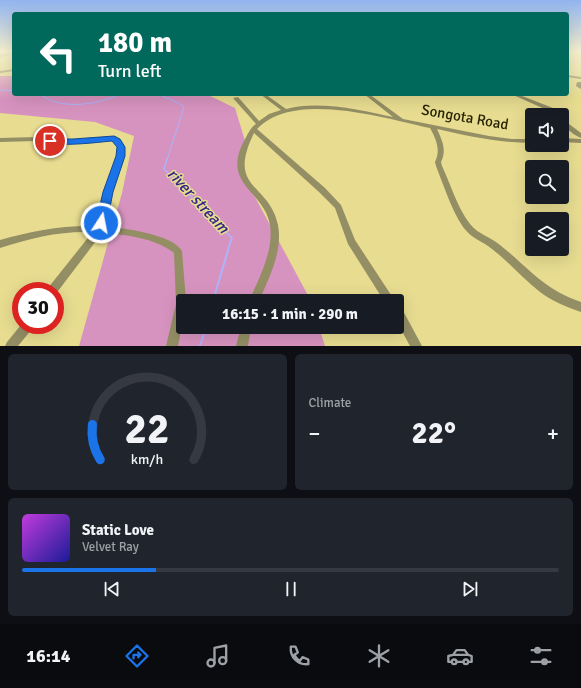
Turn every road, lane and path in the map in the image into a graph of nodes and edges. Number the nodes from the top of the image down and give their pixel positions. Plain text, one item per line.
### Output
1 (12, 70) edge
2 (0, 72) edge
3 (569, 77) edge
4 (580, 83) edge
5 (265, 96) edge
6 (369, 96) edge
7 (519, 96) edge
8 (236, 98) dead end
9 (549, 108) edge
10 (286, 111) junction
11 (403, 121) junction
12 (256, 126) junction
13 (432, 126) junction
14 (569, 127) edge
15 (581, 136) edge
16 (0, 140) edge
17 (569, 140) edge
18 (525, 141) edge
19 (581, 141) edge
20 (98, 229) junction
21 (0, 244) edge
22 (59, 282) edge
23 (257, 294) edge
24 (385, 294) edge
25 (581, 306) edge
26 (404, 324) edge
27 (21, 334) edge
28 (245, 334) edge
29 (11, 346) edge
30 (172, 346) edge
31 (242, 346) edge
32 (416, 346) edge

1 - 2 street
3 - 4 street
5 - 10 street
6 - 11 street
7 - 9 street
8 - 12 street
10 - 11 street, Songota Road
10 - 12 street, Songota Road
11 - 13 street, Songota Road
12 - 23 street
12 - 24 street
13 - 18 street, Songota Road
13 - 25 street
14 - 15 street
16 - 20 street
17 - 19 street
20 - 21 street
20 - 22 street
20 - 30 street
26 - 32 street
27 - 29 street
28 - 31 street

